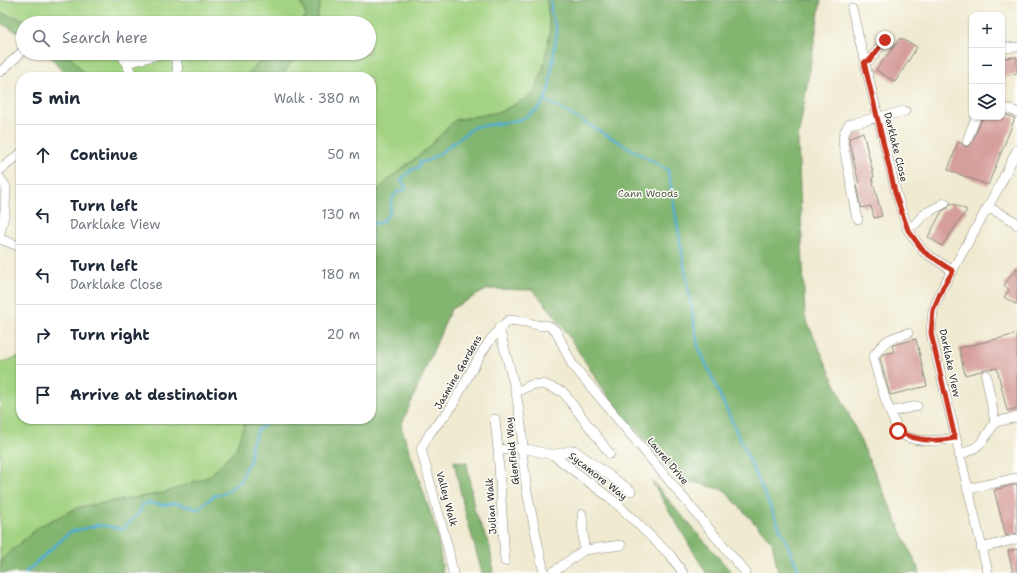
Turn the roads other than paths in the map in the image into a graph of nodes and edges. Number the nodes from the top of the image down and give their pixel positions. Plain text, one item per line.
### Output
1 (852, 9) dead end
2 (885, 40) dead end
3 (1017, 47) edge
4 (1005, 48) edge
5 (16, 57) edge
6 (125, 60) edge
7 (141, 60) edge
8 (177, 60) edge
9 (864, 62) junction
10 (127, 64) junction
11 (0, 72) edge
12 (131, 72) edge
13 (177, 72) edge
14 (1005, 108) edge
15 (905, 111) dead end
16 (1017, 112) edge
17 (877, 117) junction
18 (975, 120) edge
19 (967, 141) dead end
20 (1016, 155) edge
21 (16, 157) edge
22 (0, 170) edge
23 (0, 178) edge
24 (945, 203) dead end
25 (988, 207) junction
26 (858, 219) dead end
27 (1017, 225) edge
28 (907, 227) junction
29 (0, 234) edge
30 (0, 239) edge
31 (16, 245) edge
32 (953, 271) junction
33 (552, 327) joint
34 (499, 328) junction
35 (908, 333) dead end
36 (986, 375) dead end
37 (516, 392) junction
38 (918, 406) dead end
39 (890, 412) junction
40 (1017, 417) edge
41 (495, 419) dead end
42 (995, 422) junction
43 (430, 432) joint
44 (955, 438) junction
45 (523, 448) junction
46 (498, 450) junction
47 (610, 454) dead end
48 (554, 455) junction
49 (959, 455) junction
50 (1017, 478) edge
51 (967, 489) junction
52 (632, 491) dead end
53 (582, 514) dead end
54 (1017, 539) edge
55 (621, 545) dead end
56 (981, 548) junction
57 (584, 550) junction
58 (505, 561) dead end
59 (453, 573) edge
60 (544, 573) edge
61 (552, 573) edge
62 (682, 573) edge
63 (746, 573) edge
64 (988, 573) edge

1 - 9 street, Darklake Close
2 - 9 street
3 - 4 street
5 - 11 street
6 - 10 street
7 - 10 street
8 - 13 street
9 - 17 street, Darklake Close
10 - 12 street
14 - 16 street
15 - 17 street
17 - 26 street
17 - 28 street, Darklake Close
18 - 19 street
20 - 25 street, Darklake View
21 - 22 street
23 - 29 street
24 - 28 street
25 - 27 street
25 - 32 street, Darklake View
28 - 32 street, Darklake Close
30 - 31 street
32 - 44 street, Darklake View
33 - 34 street, Jasmine Gardens
33 - 63 street, Laurel Drive
34 - 37 street, Glenfield Way
34 - 43 street, Jasmine Gardens
35 - 39 street
36 - 42 street
37 - 45 street, Glenfield Way
37 - 47 street
38 - 39 street
39 - 44 street
40 - 42 street
41 - 46 street, Julian Walk
42 - 49 street
43 - 59 street, Valley Walk
44 - 49 street, Darklake View
45 - 46 street
45 - 48 street, Sycamore Way
45 - 60 street, Glenfield Way
46 - 58 street, Julian Walk
48 - 52 street
48 - 62 street, Sycamore Way
49 - 51 street, Darklake View
50 - 51 street
51 - 56 street, Darklake View
53 - 57 street
54 - 56 street
55 - 57 street
56 - 64 street, Darklake View
57 - 61 street

